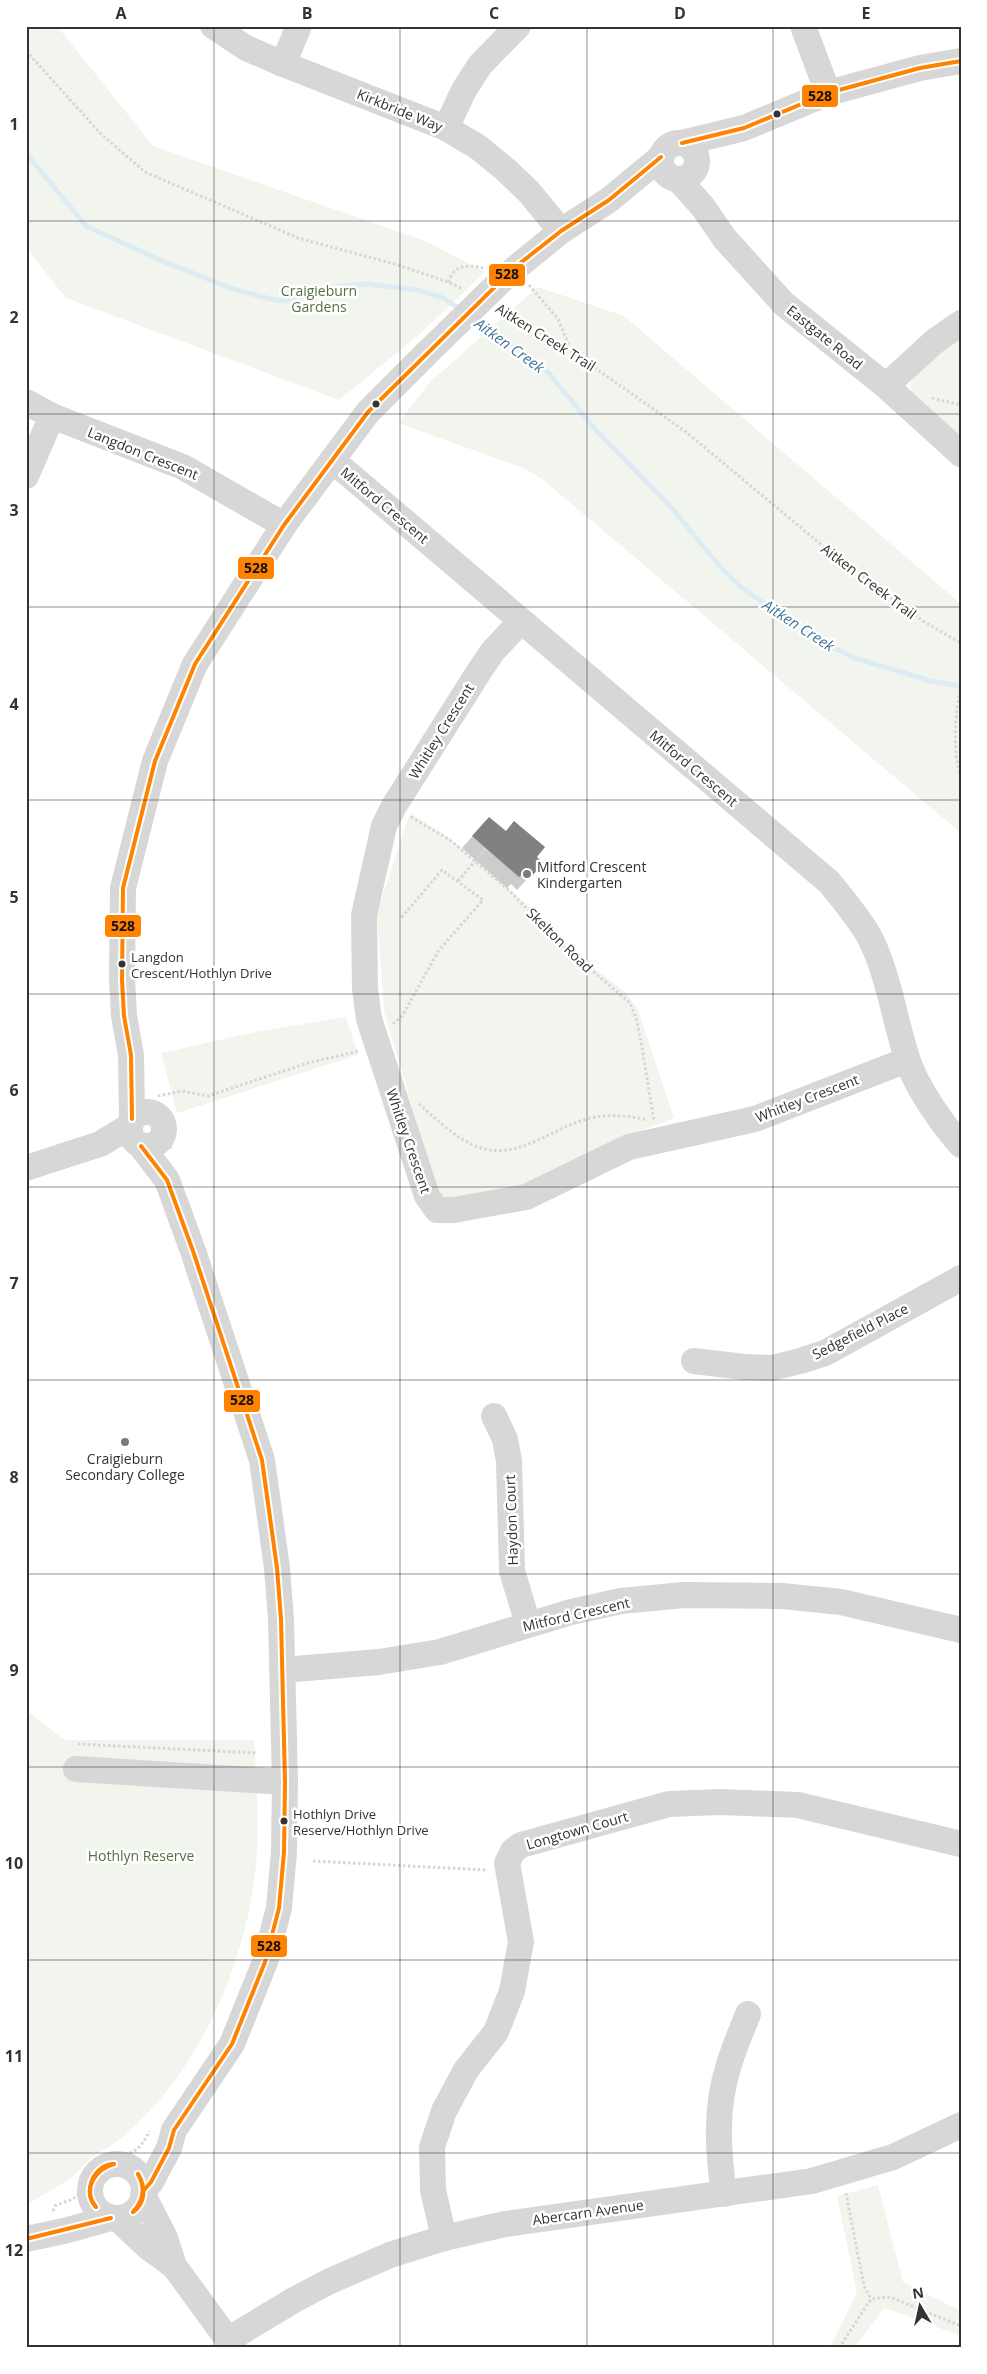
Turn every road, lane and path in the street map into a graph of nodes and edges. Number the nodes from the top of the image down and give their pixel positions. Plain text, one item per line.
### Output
1 (213, 26) edge
2 (299, 26) edge
3 (518, 26) edge
4 (803, 26) edge
5 (26, 51) edge
6 (961, 61) edge
7 (283, 64) junction
8 (828, 93) junction
9 (446, 128) junction
10 (681, 166) junction
11 (561, 231) junction
12 (476, 266) dead end
13 (516, 279) junction
14 (448, 282) junction
15 (464, 290) dead end
16 (498, 306) dead end
17 (961, 324) edge
18 (571, 351) junction
19 (886, 386) junction
20 (925, 396) dead end
21 (26, 402) edge
22 (961, 405) edge
23 (52, 416) junction
24 (961, 454) edge
25 (332, 460) junction
26 (26, 476) edge
27 (284, 525) junction
28 (521, 621) junction
29 (961, 643) edge
30 (961, 686) edge
31 (961, 778) edge
32 (394, 806) junction
33 (486, 848) dead end
34 (475, 861) junction
35 (458, 881) junction
36 (401, 918) dead end
37 (386, 1027) dead end
38 (359, 1051) dead end
39 (907, 1060) junction
40 (416, 1100) dead end
41 (144, 1125) junction
42 (961, 1145) edge
43 (26, 1168) edge
44 (961, 1278) edge
45 (694, 1361) dead end
46 (494, 1416) dead end
47 (528, 1624) junction
48 (961, 1630) edge
49 (283, 1670) junction
50 (78, 1744) dead end
51 (257, 1753) dead end
52 (76, 1769) dead end
53 (285, 1782) junction
54 (961, 1844) edge
55 (313, 1861) dead end
56 (488, 1870) dead end
57 (748, 2014) dead end
58 (961, 2125) edge
59 (162, 2130) junction
60 (121, 2164) junction
61 (144, 2192) junction
62 (845, 2192) dead end
63 (89, 2194) junction
64 (724, 2194) junction
65 (55, 2206) dead end
66 (114, 2218) junction
67 (29, 2238) edge
68 (444, 2238) junction
69 (174, 2266) junction
70 (872, 2299) junction
71 (961, 2326) edge
72 (232, 2344) edge
73 (839, 2348) edge

1 - 7 street, Kirkbride Way
2 - 7 street
3 - 9 street
4 - 8 street
5 - 14 path
6 - 8 street
7 - 9 street, Kirkbride Way
8 - 10 street
9 - 11 street, Kirkbride Way
10 - 11 street
10 - 19 street, Eastgate Road
11 - 13 street
12 - 14 path
13 - 18 path
13 - 25 street, bridge
14 - 15 path
16 - 18 path, Aitken Creek Trail
17 - 19 street
18 - 29 path, Aitken Creek Trail
19 - 24 street, Eastgate Road
20 - 22 path
21 - 23 street, Langdon Crescent
23 - 26 street
23 - 27 street, Langdon Crescent
25 - 27 street
25 - 28 street, Mitford Crescent
27 - 41 street
28 - 32 street, Whitley Crescent
28 - 39 street, Mitford Crescent
30 - 31 path
32 - 34 path, Skelton Road
32 - 39 street, Whitley Crescent
33 - 34 path
34 - 35 path
34 - 40 path, Skelton Road
35 - 36 path
35 - 37 path
38 - 41 path
39 - 42 street, Mitford Crescent
41 - 43 street
41 - 49 street
44 - 45 street, Sedgefield Place
46 - 47 street, Haydon Court
47 - 48 street, Mitford Crescent
47 - 49 street, Mitford Crescent
49 - 53 street
50 - 51 path
52 - 53 street
53 - 59 street
54 - 68 street, Longtown Court
55 - 56 path
57 - 64 street
58 - 64 street, Abercarn Avenue
59 - 60 street
59 - 61 street
59 - 65 path
60 - 61 street
60 - 63 street
61 - 66 street
61 - 69 street
62 - 70 path
63 - 66 street
63 - 67 street
64 - 68 street, Abercarn Avenue
66 - 67 street
66 - 69 street
68 - 72 street, Abercarn Avenue
69 - 72 street
70 - 71 path
70 - 73 path

